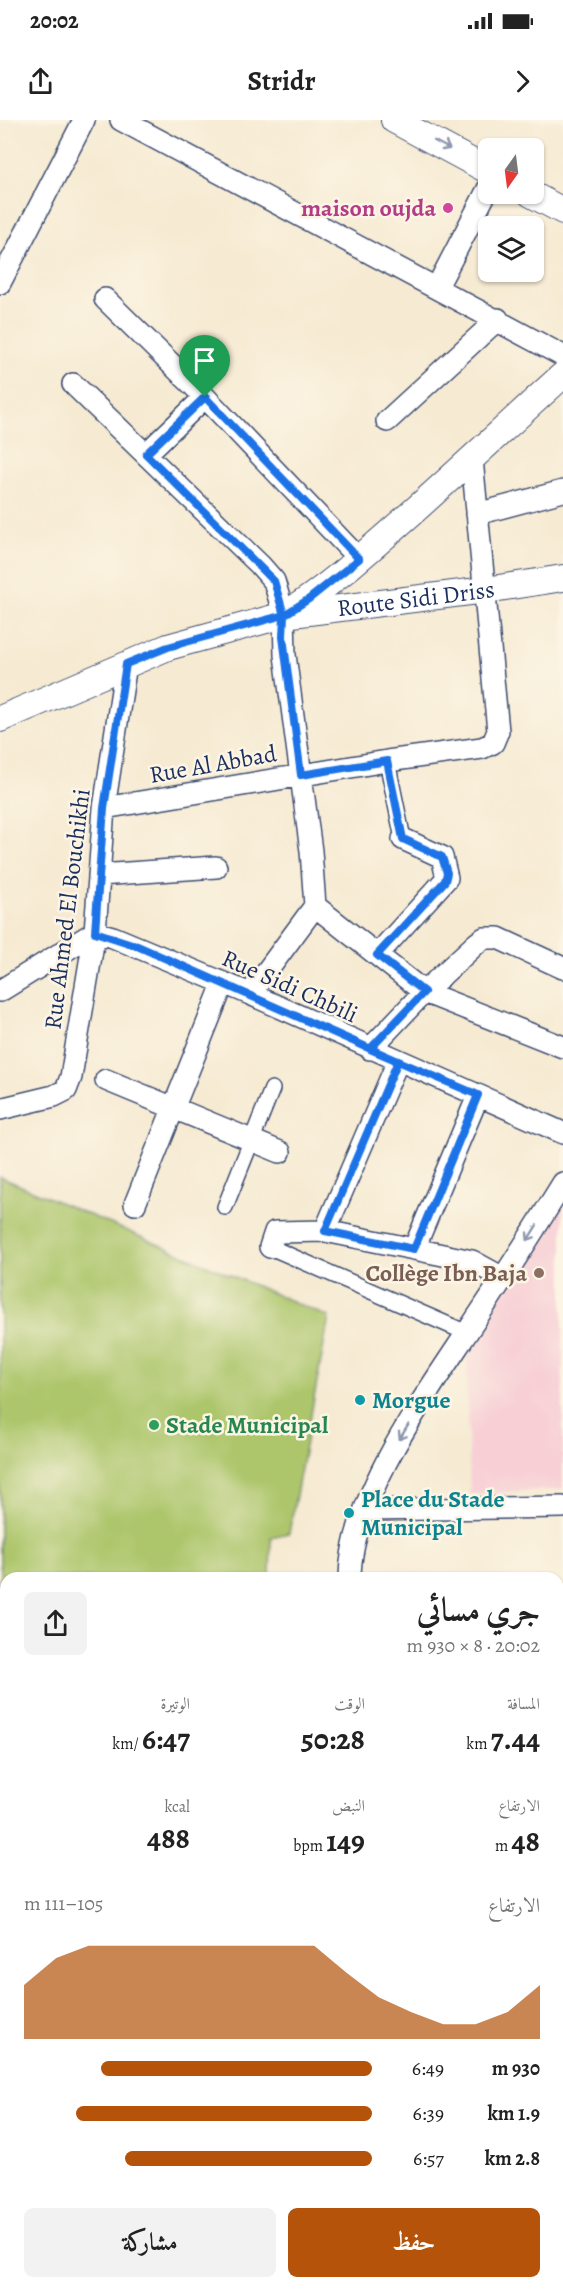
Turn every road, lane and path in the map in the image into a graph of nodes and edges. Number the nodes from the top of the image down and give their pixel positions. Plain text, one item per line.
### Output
1 (84, 120) edge
2 (121, 120) edge
3 (394, 120) edge
4 (478, 165) edge
5 (544, 201) edge
6 (480, 204) edge
7 (563, 211) edge
8 (0, 284) edge
9 (437, 287) junction
10 (105, 299) dead end
11 (498, 319) junction
12 (563, 356) edge
13 (563, 375) edge
14 (73, 384) dead end
15 (205, 397) junction
16 (387, 421) dead end
17 (146, 454) junction
18 (472, 459) junction
19 (563, 491) edge
20 (477, 514) junction
21 (359, 559) junction
22 (563, 578) edge
23 (486, 590) junction
24 (284, 615) junction
25 (126, 664) junction
26 (0, 719) edge
27 (387, 761) junction
28 (301, 775) junction
29 (104, 808) junction
30 (403, 839) joint
31 (216, 867) dead end
32 (99, 875) junction
33 (315, 906) junction
34 (95, 932) junction
35 (377, 955) junction
36 (563, 968) edge
37 (223, 984) junction
38 (0, 992) edge
39 (424, 992) junction
40 (250, 994) junction
41 (563, 1047) edge
42 (370, 1049) junction
43 (398, 1061) junction
44 (106, 1080) dead end
45 (272, 1089) dead end
46 (478, 1095) junction
47 (0, 1109) edge
48 (173, 1109) junction
49 (563, 1133) edge
50 (253, 1140) junction
51 (280, 1152) dead end
52 (563, 1183) edge
53 (135, 1204) dead end
54 (225, 1207) dead end
55 (325, 1231) junction
56 (270, 1247) joint
57 (414, 1249) junction
58 (503, 1278) junction
59 (467, 1333) junction
60 (563, 1507) edge
61 (365, 1510) junction
62 (351, 1572) edge

1 - 8 street
2 - 9 street
3 -> 4 street
5 - 7 street
6 - 9 street
9 - 11 street
10 - 15 street
11 - 12 street
11 - 16 street
13 - 18 street
14 - 17 street
15 - 17 street
15 - 21 street
17 - 24 street
18 - 20 street
18 - 21 street
19 - 20 street
20 - 23 street
21 - 24 street
22 - 23 street, Route Sidi Driss
23 - 24 street, Route Sidi Driss
23 - 27 street, Rue Al Abbad
24 - 25 street, Route Sidi Driss
24 - 28 street
25 - 26 street, Route Sidi Driss
25 - 29 street, Rue Ahmed El Bouchikhi
27 - 28 street, Rue Al Abbad
27 - 30 street
28 - 29 street, Rue Al Abbad
28 - 33 street
29 - 32 street, Rue Ahmed El Bouchikhi
30 - 35 street
31 - 32 street
32 - 34 street, Rue Ahmed El Bouchikhi
33 - 35 street
33 - 40 street
34 - 37 street, Rue Sidi Chbili
34 - 38 street
34 - 47 street, Rue Ahmed El Bouchikhi
35 - 39 street
36 - 39 street
37 - 40 street, Rue Sidi Chbili
37 - 48 street
39 - 41 street
39 - 42 street
40 - 42 street, Rue Sidi Chbili
42 - 43 street, Rue Sidi Chbili
43 - 46 street, Rue Sidi Chbili
43 - 55 street
44 - 48 street
45 - 50 street
46 - 49 street, Rue Sidi Chbili
46 - 57 street
48 - 50 street
48 - 53 street
50 - 51 street
50 - 54 street
52 -> 58 street
55 - 56 street
55 - 57 street
56 - 59 street
57 - 58 street
58 - 59 street
59 -> 61 street
60 - 61 street
61 - 62 street

